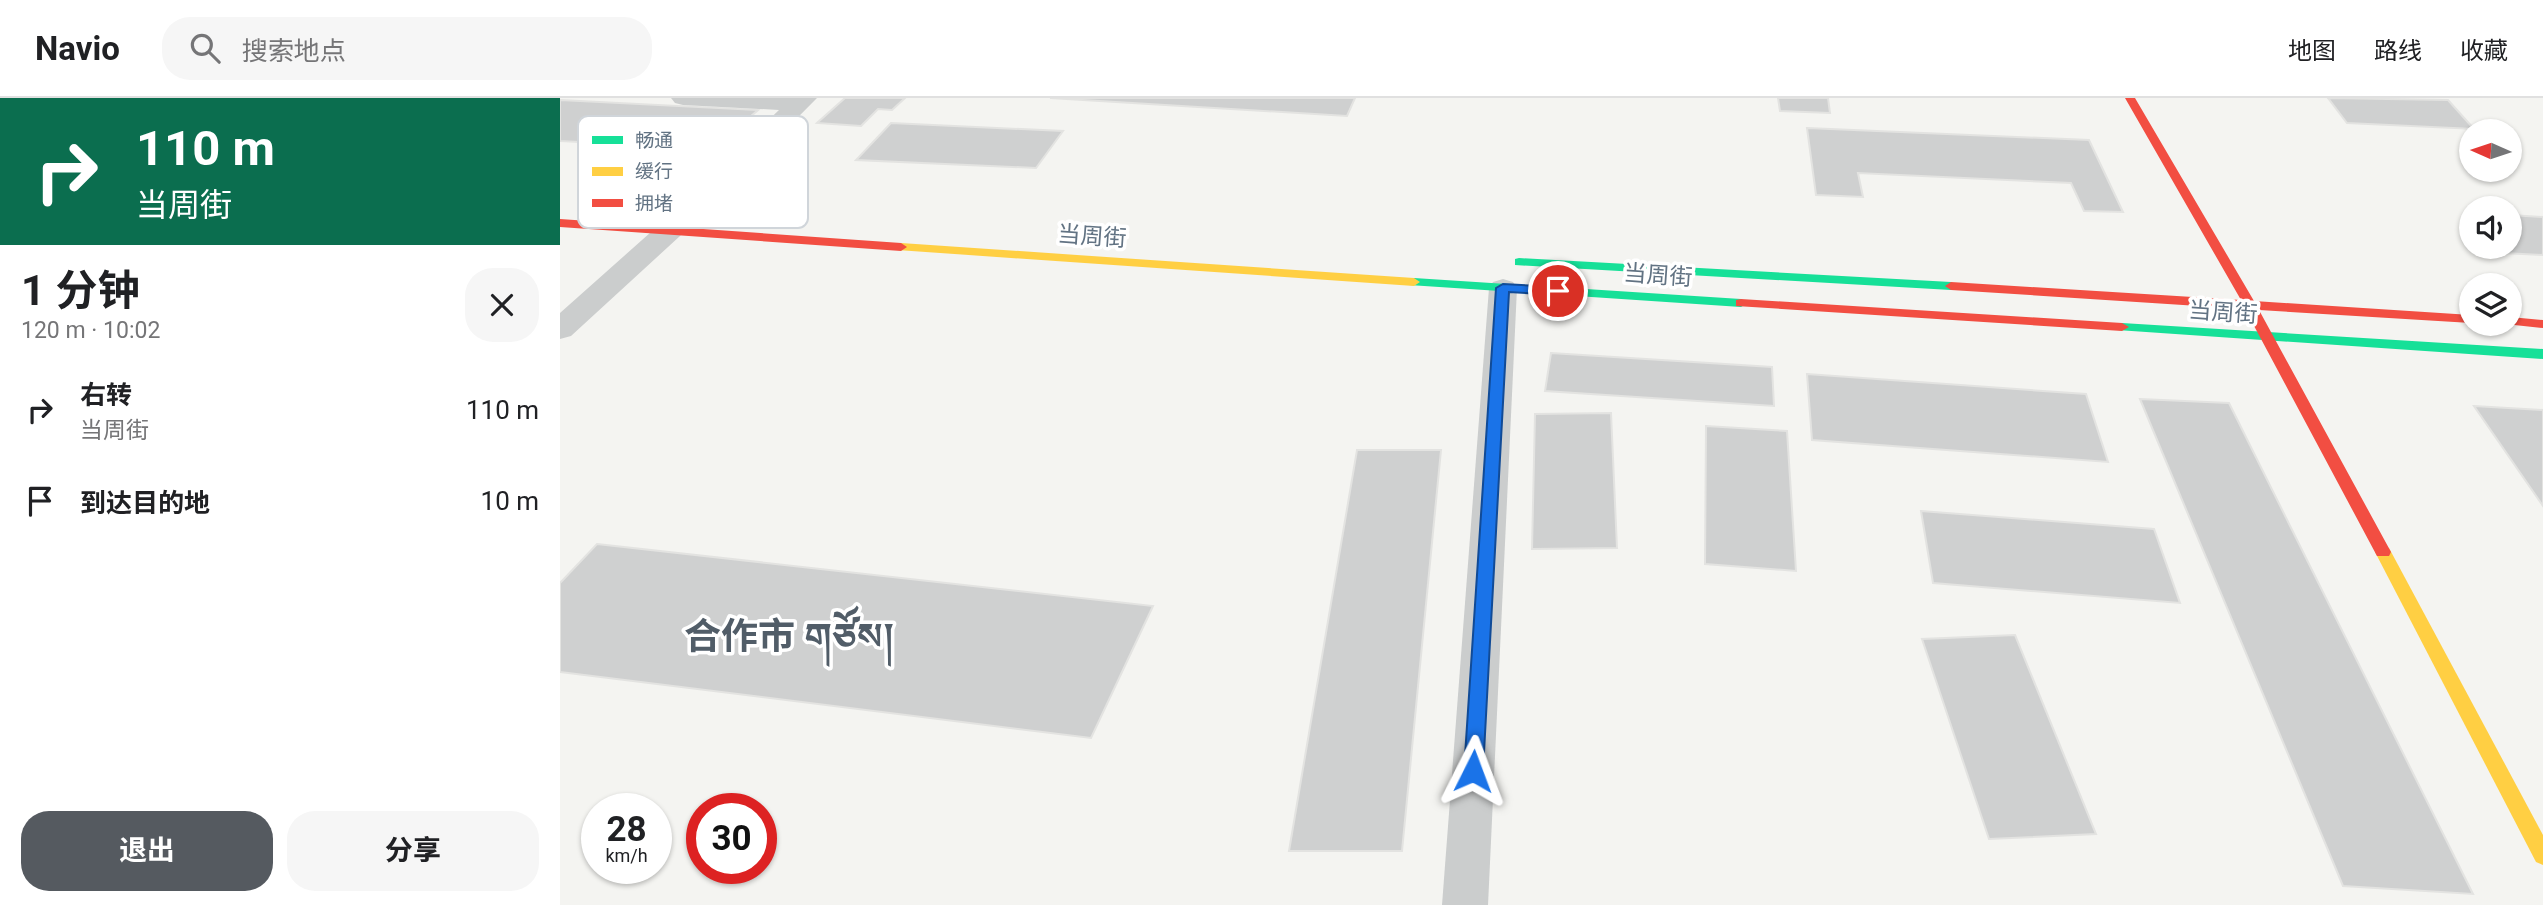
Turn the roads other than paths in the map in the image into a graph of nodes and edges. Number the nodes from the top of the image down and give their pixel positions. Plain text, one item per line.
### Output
1 (683, 98) edge
2 (2130, 98) edge
3 (802, 101) edge
4 (787, 116) edge
5 (578, 222) edge
6 (560, 223) edge
7 (808, 227) edge
8 (657, 228) edge
9 (1506, 275) junction
10 (2250, 303) junction
11 (2459, 318) edge
12 (2522, 322) edge
13 (2543, 324) edge
14 (560, 329) edge
15 (2269, 338) junction
16 (2543, 354) edge
17 (2543, 855) edge
18 (1465, 905) edge

1 - 3 street
2 - 10 main road
3 - 4 street
5 - 6 main road, 当周街
7 - 9 main road, 当周街
8 - 14 street
9 - 10 main road, 当周街
9 - 15 main road, 当周街
9 - 18 street
10 - 11 main road, 当周街
10 - 15 main road
12 - 13 main road
15 - 16 main road, 当周街
15 - 17 main road

